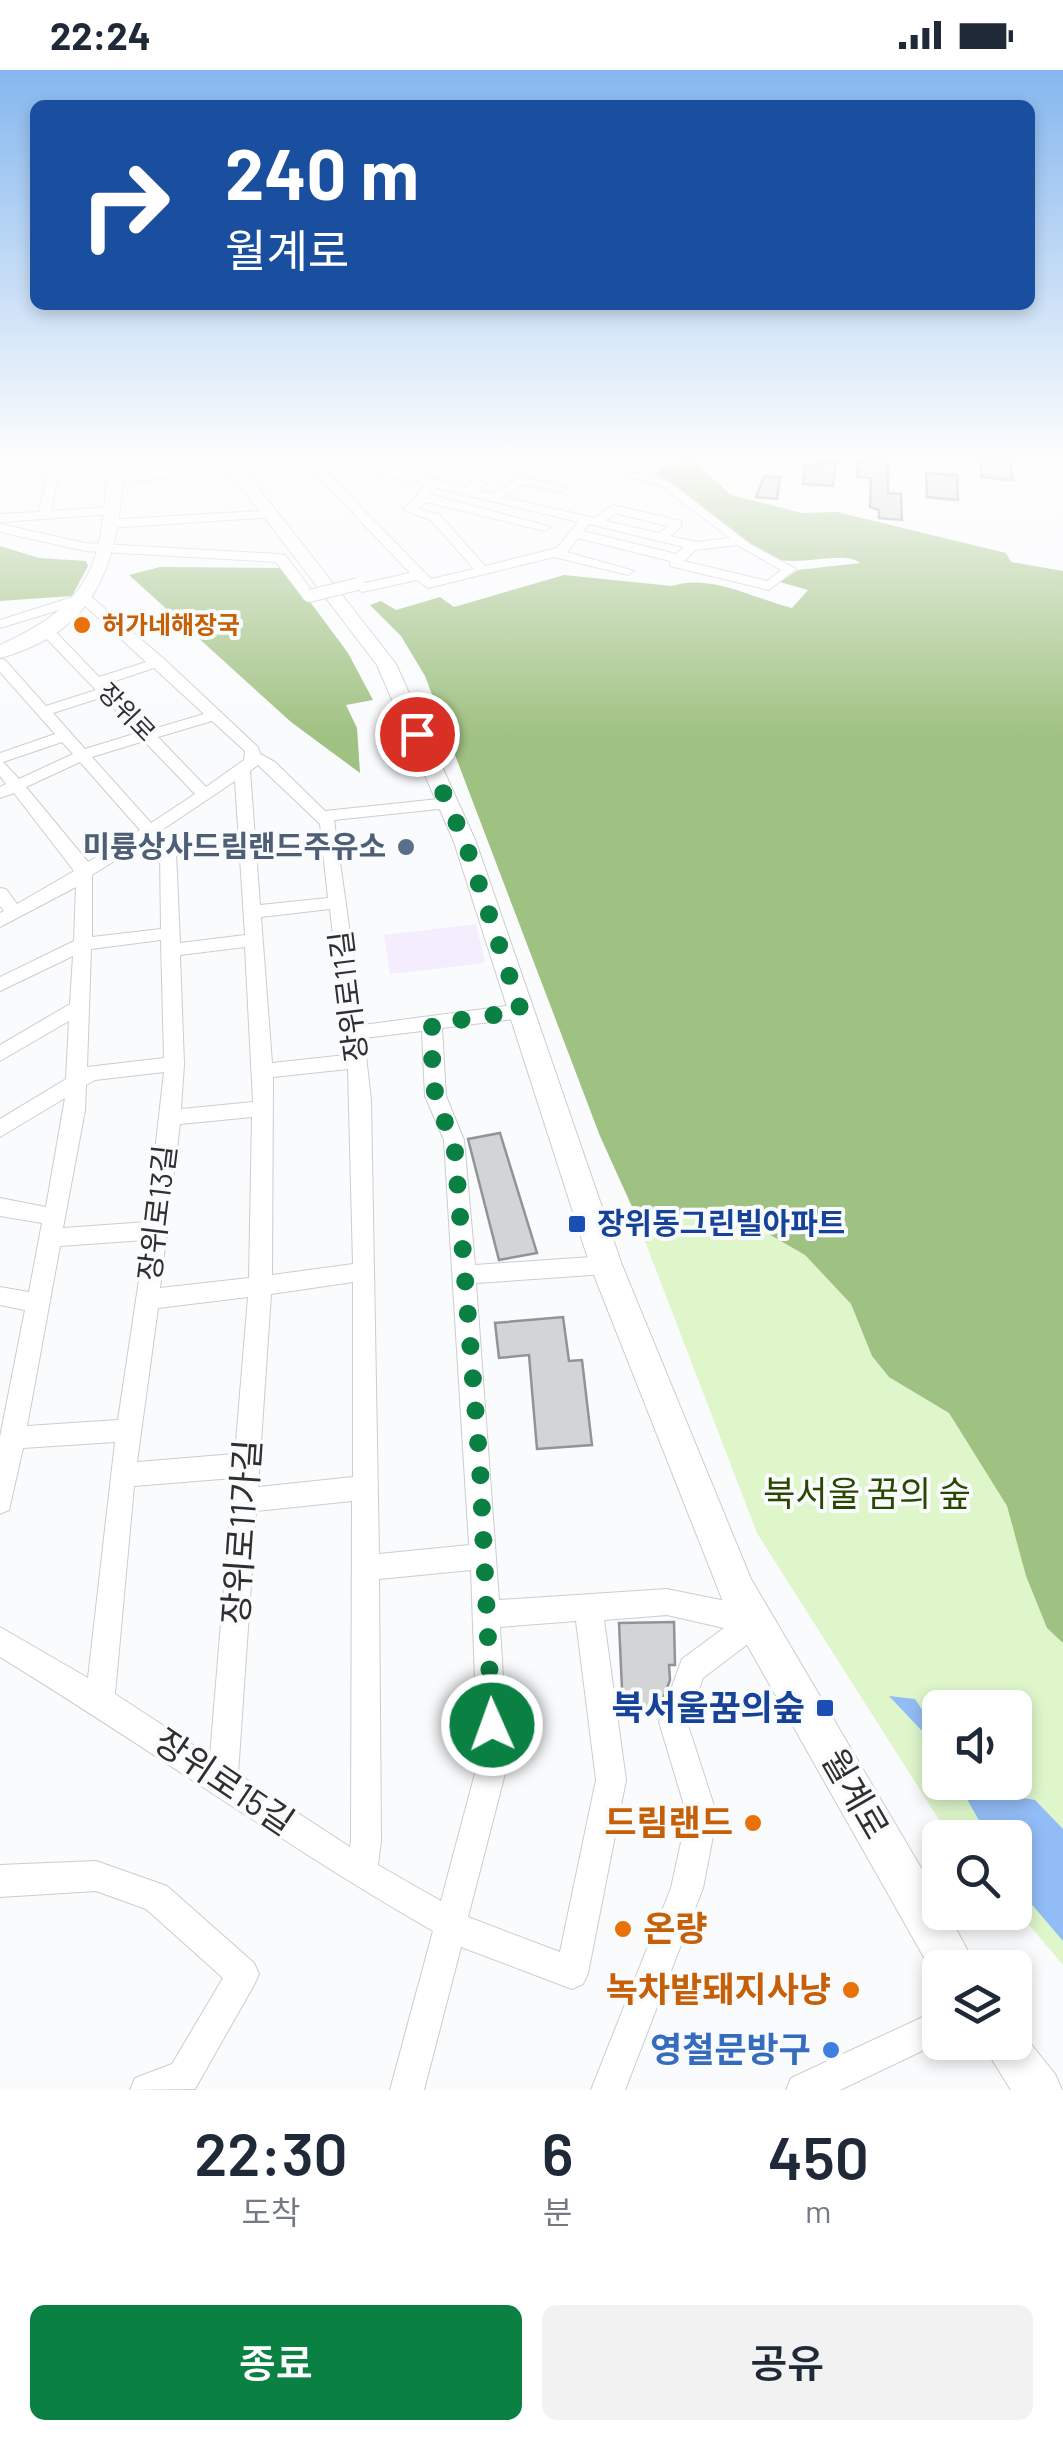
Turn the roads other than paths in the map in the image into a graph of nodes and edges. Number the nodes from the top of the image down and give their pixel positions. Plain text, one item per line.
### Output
1 (101, 548) edge
2 (297, 548) edge
3 (394, 548) edge
4 (463, 548) edge
5 (560, 548) edge
6 (636, 548) edge
7 (693, 548) edge
8 (750, 548) edge
9 (105, 549) junction
10 (555, 553) junction
11 (679, 559) junction
12 (483, 571) junction
13 (628, 571) dead end
14 (424, 579) junction
15 (84, 598) junction
16 (0, 624) edge
17 (47, 630) junction
18 (0, 652) edge
19 (159, 662) junction
20 (0, 664) edge
21 (103, 687) junction
22 (44, 711) junction
23 (217, 715) junction
24 (66, 736) junction
25 (152, 736) junction
26 (85, 756) junction
27 (0, 762) edge
28 (247, 762) junction
29 (8, 789) edge
30 (205, 795) junction
31 (448, 803) junction
32 (323, 816) junction
33 (147, 833) junction
34 (84, 876) junction
35 (0, 894) edge
36 (338, 902) junction
37 (252, 912) junction
38 (7, 917) edge
39 (254, 940) junction
40 (172, 942) junction
41 (82, 944) junction
42 (0, 985) edge
43 (80, 1007) junction
44 (521, 1011) junction
45 (432, 1024) junction
46 (354, 1033) junction
47 (0, 1054) edge
48 (357, 1060) junction
49 (174, 1064) junction
50 (263, 1071) junction
51 (76, 1081) junction
52 (262, 1108) junction
53 (170, 1118) junction
54 (0, 1129) edge
55 (0, 1207) edge
56 (53, 1228) junction
57 (157, 1230) junction
58 (606, 1266) junction
59 (364, 1272) junction
60 (464, 1275) junction
61 (260, 1283) junction
62 (0, 1296) edge
63 (148, 1299) junction
64 (38, 1303) junction
65 (10, 1400) edge
66 (130, 1430) junction
67 (12, 1438) junction
68 (246, 1465) junction
69 (124, 1475) junction
70 (365, 1488) junction
71 (244, 1500) junction
72 (0, 1502) edge
73 (484, 1556) junction
74 (365, 1568) junction
75 (588, 1606) junction
76 (487, 1614) junction
77 (755, 1621) junction
78 (0, 1641) edge
79 (100, 1701) junction
80 (223, 1782) junction
81 (361, 1874) junction
82 (0, 1881) edge
83 (448, 1922) junction
84 (945, 1950) edge
85 (922, 2034) edge
86 (1018, 2060) edge
87 (146, 2090) edge
88 (407, 2090) edge
89 (608, 2090) edge
90 (803, 2090) edge
91 (1040, 2090) edge

1 - 9 street
2 - 31 main road, 월계로
3 - 14 street
4 - 12 street
5 - 10 street
6 - 11 street
7 - 11 street
8 - 11 street
9 - 14 street, bridge
9 - 15 main road
10 - 12 street
10 - 13 street
12 - 14 street
15 - 16 street
15 - 17 main road
15 - 19 street
17 - 18 main road
17 - 21 street, 장위로
19 - 21 street
19 - 23 street
20 - 22 street, 장위로13길
21 - 22 street
21 - 25 street, 장위로
22 - 24 street, 장위로13길
23 - 25 street
23 - 28 street
24 - 26 street, 장위로13길
24 - 27 street
25 - 26 street
25 - 30 street, 장위로
26 - 29 street
26 - 33 street, 장위로13길
27 - 29 street
28 - 30 street
28 - 32 street
28 - 37 street, 장위로11가길
29 - 34 street
30 - 33 street
31 - 32 street
31 - 44 main road, 월계로
32 - 36 street, 장위로11길
33 - 34 street
33 - 40 street, 장위로13길
34 - 38 street
34 - 41 street
35 - 38 street
36 - 37 street
36 - 46 street, 장위로11길
37 - 39 street, 장위로11가길
39 - 40 street
39 - 50 street, 장위로11가길
40 - 41 street
40 - 49 street, 장위로13길
41 - 42 street
41 - 43 street
43 - 47 street
43 - 51 street
44 - 45 street
44 - 58 main road, 월계로
45 - 46 street
45 - 60 street
46 - 48 street, 장위로11길
48 - 50 street
48 - 59 street, 장위로11길
49 - 51 street
49 - 53 street, 장위로13길
50 - 52 street, 장위로11가길
51 - 54 street
51 - 56 street
52 - 53 street
52 - 61 street, 장위로11가길
53 - 57 street, 장위로13길
55 - 56 street
56 - 57 street
56 - 64 street
57 - 63 street, 장위로13길
58 - 60 street
58 - 77 main road, 월계로
59 - 61 street
59 - 70 street, 장위로11길
60 - 73 street
61 - 63 street
61 - 68 street, 장위로11가길
62 - 64 street
63 - 66 street, 장위로13길
64 - 65 street
65 - 67 street
66 - 67 street
66 - 69 street, 장위로13길
67 - 72 street
68 - 69 street
68 - 71 street, 장위로11가길
69 - 79 street, 장위로13길
70 - 71 street
70 - 74 street, 장위로11길
71 - 80 street, 장위로11가길
73 - 74 street
73 - 76 street
74 - 81 street, 장위로11길
75 - 76 street
75 - 77 street
75 - 83 street, 장위로15길
76 - 83 street
77 - 84 main road, 월계로
77 - 89 street
78 - 79 street, 장위로15길
79 - 80 street, 장위로15길
80 - 81 street, 장위로15길
81 - 83 street, 장위로15길
82 - 87 street
83 - 88 street
85 - 90 street
86 - 91 main road

